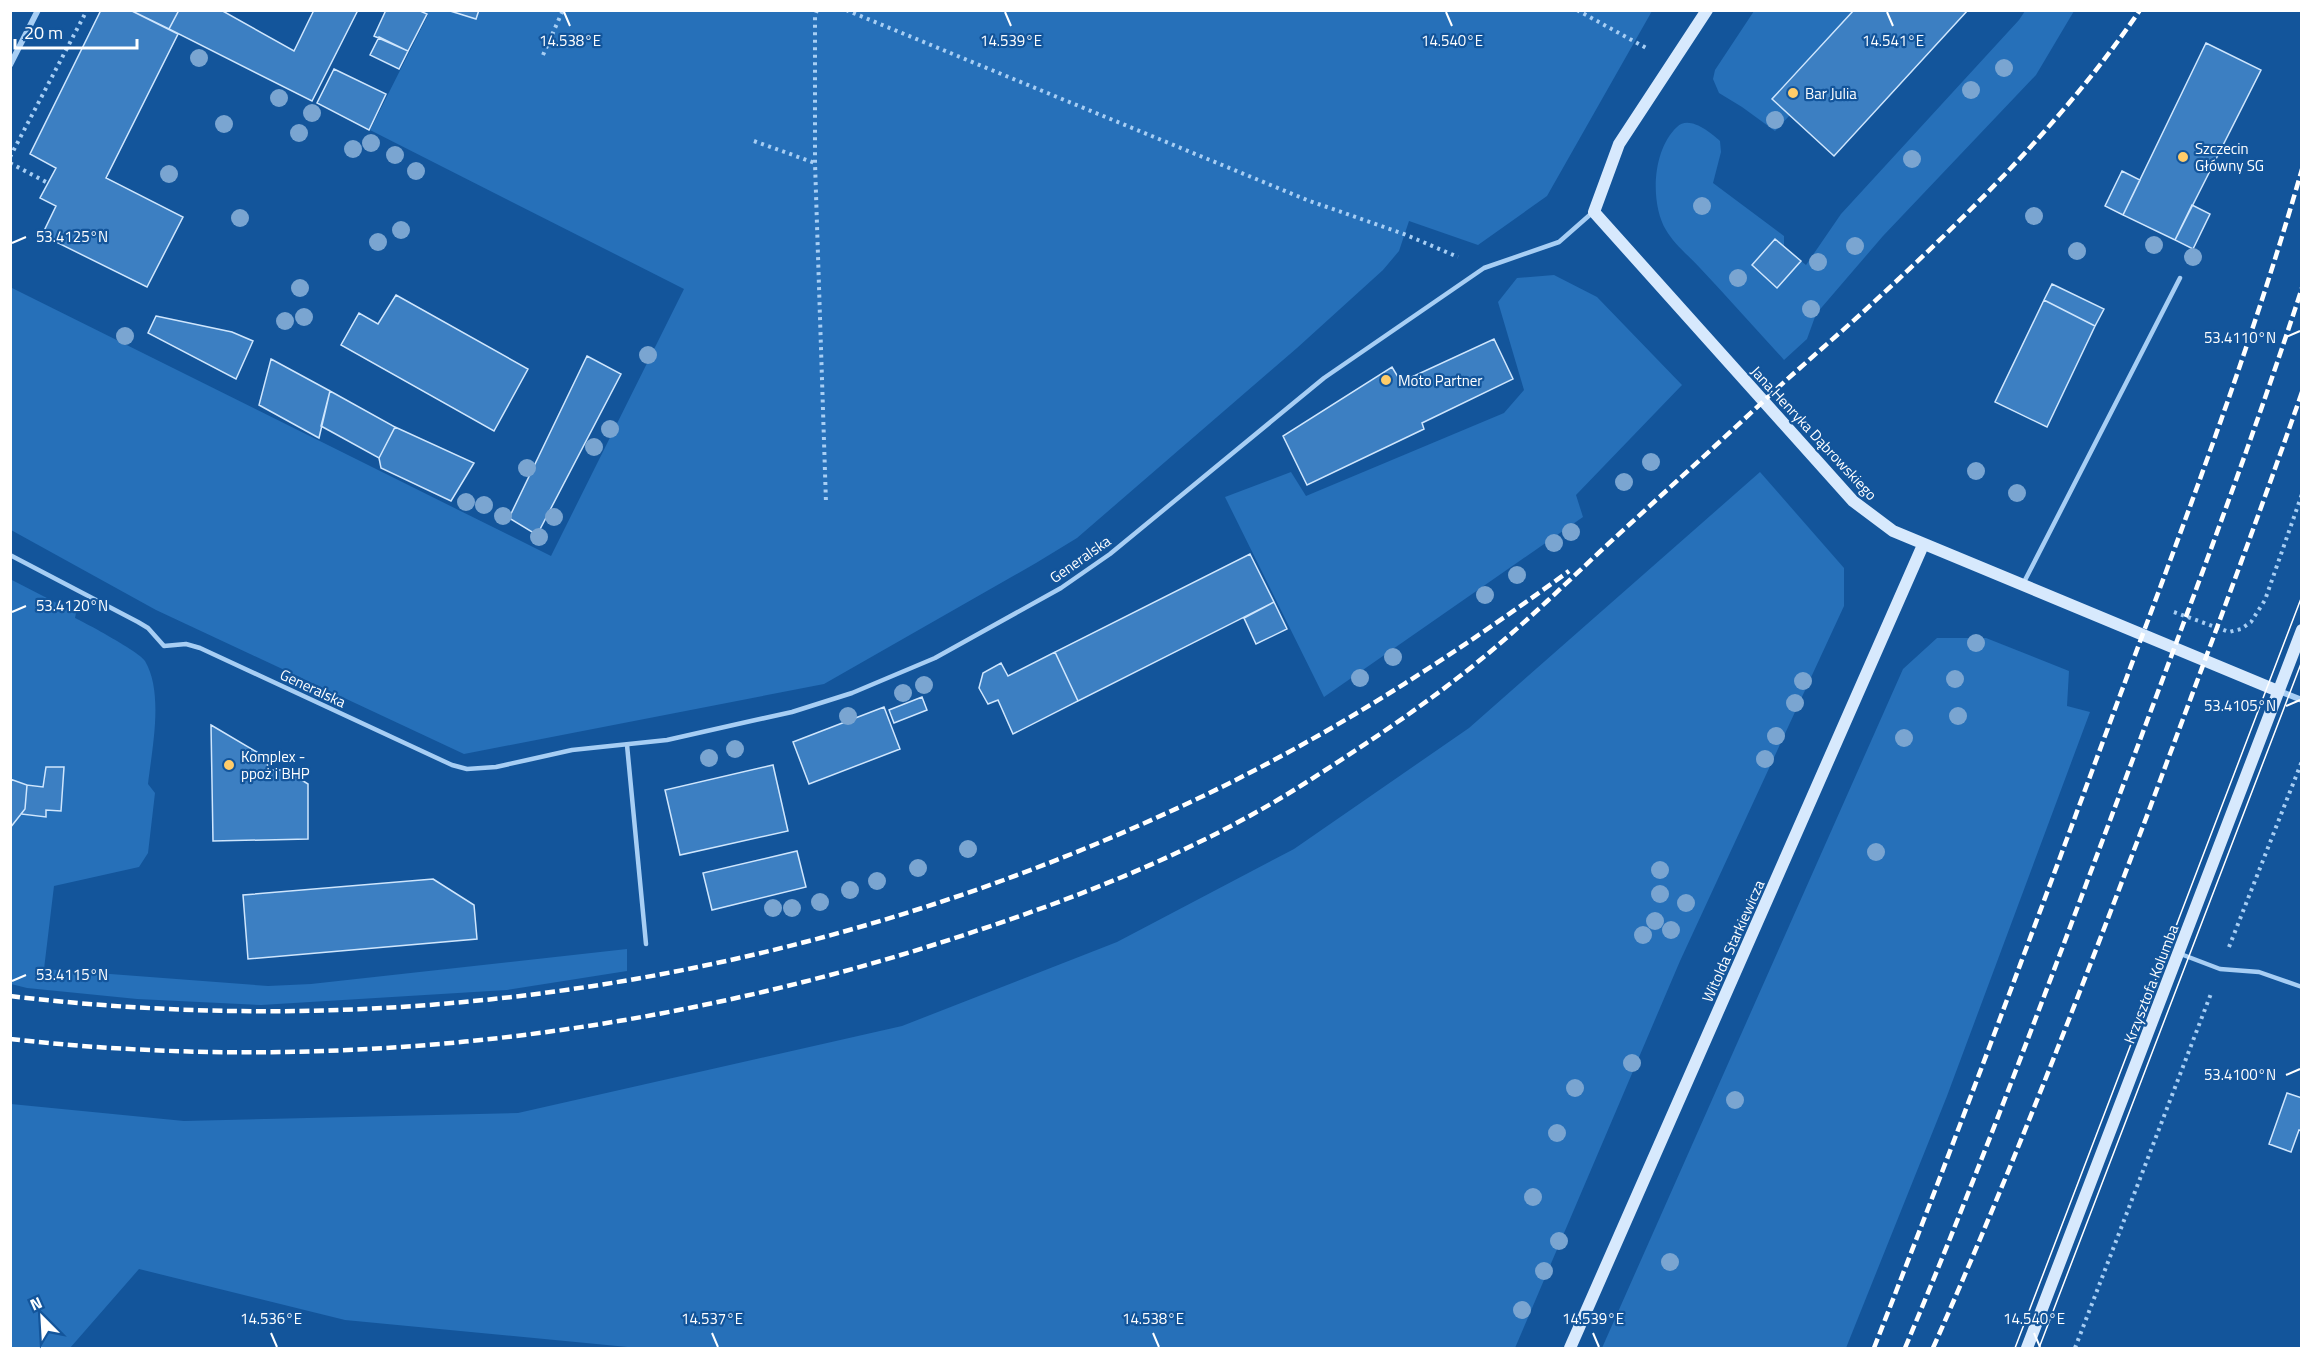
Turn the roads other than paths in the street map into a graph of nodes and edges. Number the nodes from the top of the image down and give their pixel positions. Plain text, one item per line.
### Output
1 (38, 10) edge
2 (1707, 10) edge
3 (10, 65) edge
4 (1594, 212) junction
5 (2180, 278) dead end
6 (1923, 545) junction
7 (10, 555) edge
8 (2023, 584) junction
9 (2301, 630) edge
10 (2278, 691) junction
11 (2301, 700) edge
12 (627, 745) junction
13 (646, 944) dead end
14 (2178, 953) junction
15 (2301, 987) edge
16 (1570, 1348) edge
17 (2027, 1348) edge

1 - 3 street
2 - 4 street
4 - 6 street, Jana Henryka Dąbrowskiego
4 - 12 lane, Generalska
5 - 8 lane
6 - 8 street, Jana Henryka Dąbrowskiego
6 - 16 street, Witolda Starkiewicza
7 - 12 lane, Generalska
8 - 10 street, Jana Henryka Dąbrowskiego
9 - 10 street, Krzysztofa Kolumba
10 - 11 street
10 - 14 street, Krzysztofa Kolumba
12 - 13 lane
14 - 15 lane
14 - 17 street, Krzysztofa Kolumba

